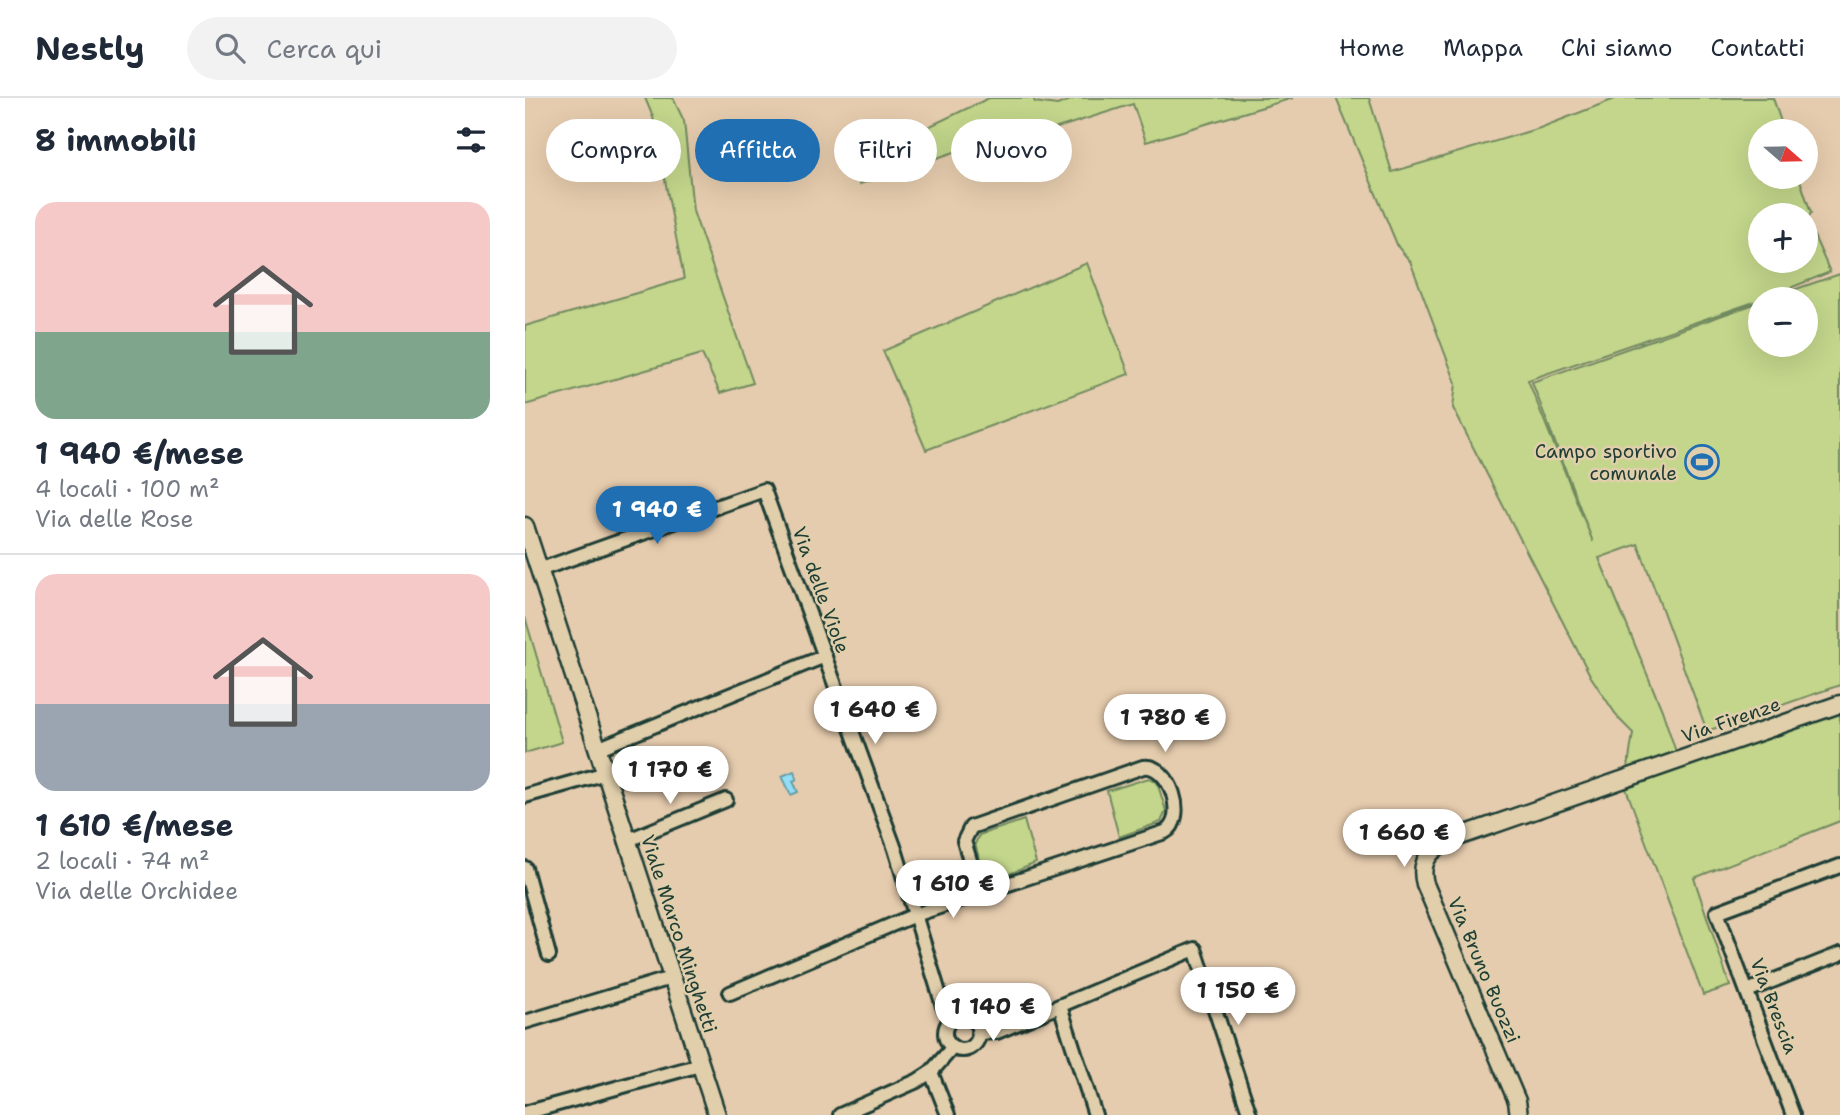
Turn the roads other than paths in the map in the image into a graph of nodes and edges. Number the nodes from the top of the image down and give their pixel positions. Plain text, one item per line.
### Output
1 (525, 526) edge
2 (539, 570) junction
3 (825, 656) junction
4 (1840, 704) edge
5 (597, 749) junction
6 (606, 773) junction
7 (1636, 775) joint
8 (525, 796) edge
9 (726, 800) dead end
10 (626, 841) junction
11 (1840, 866) edge
12 (525, 868) edge
13 (981, 893) junction
14 (915, 915) junction
15 (1840, 954) edge
16 (549, 955) dead end
17 (671, 978) junction
18 (1747, 991) junction
19 (730, 993) dead end
20 (1060, 1006) junction
21 (952, 1019) junction
22 (525, 1022) edge
23 (978, 1033) junction
24 (953, 1047) junction
25 (700, 1065) junction
26 (931, 1072) junction
27 (525, 1113) edge
28 (717, 1115) edge
29 (840, 1115) edge
30 (948, 1115) edge
31 (1095, 1115) edge
32 (1250, 1115) edge
33 (1519, 1115) edge
34 (1793, 1115) edge

1 - 2 street, Viale Marco Minghetti
2 - 3 street, Via delle Viole
2 - 5 street, Viale Marco Minghetti
3 - 5 street
3 - 14 street, Via delle Viole
4 - 7 street, Via Firenze
5 - 6 street, Viale Marco Minghetti
6 - 8 street
6 - 10 street, Viale Marco Minghetti
7 - 33 street, Via Bruno Buozzi
9 - 10 street
10 - 17 street, Viale Marco Minghetti
11 - 18 street, Via Brescia
12 - 16 street
13 - 13 street
13 - 14 street
14 - 19 street
14 - 21 street, Via delle Viole
15 - 18 street
17 - 22 street
17 - 25 street, Viale Marco Minghetti
18 - 34 street, Via Brescia
20 - 23 street
20 - 31 street
20 - 32 street
21 - 23 street
21 - 24 street
23 - 24 street
24 - 26 street
25 - 27 street
25 - 28 street, Viale Marco Minghetti
26 - 29 street
26 - 30 street

